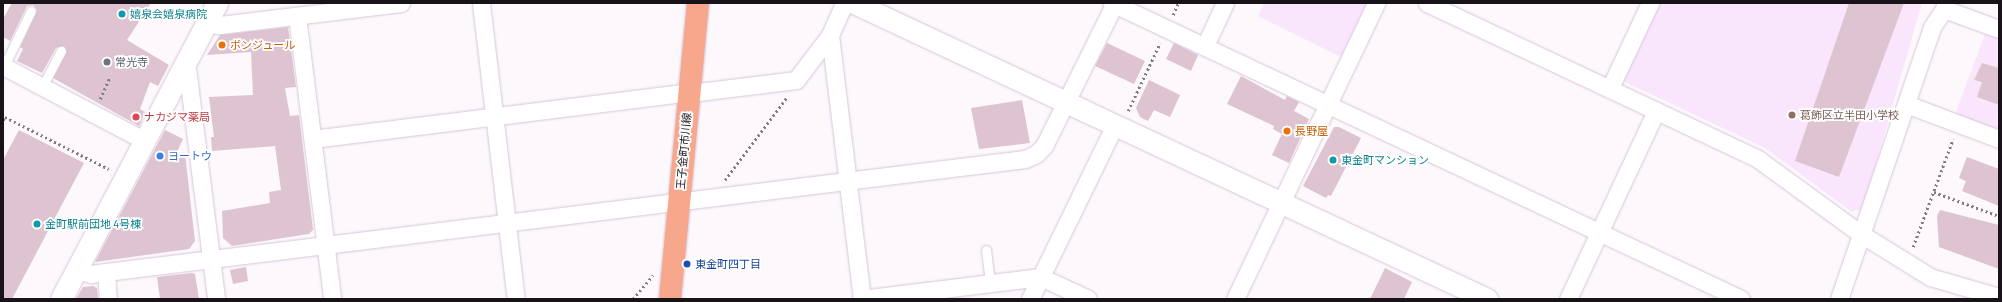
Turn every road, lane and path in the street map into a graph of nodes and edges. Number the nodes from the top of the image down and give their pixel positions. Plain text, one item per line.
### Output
1 (216, 3) edge
2 (401, 3) edge
3 (481, 3) edge
4 (698, 3) edge
5 (844, 3) edge
6 (854, 3) edge
7 (1114, 3) edge
8 (1178, 3) edge
9 (1225, 3) edge
10 (1376, 3) edge
11 (1427, 3) edge
12 (1650, 3) edge
13 (365, 5) edge
14 (1945, 6) edge
15 (31, 11) dead end
16 (297, 16) junction
17 (206, 24) junction
18 (1167, 28) junction
19 (1999, 29) edge
20 (830, 35) junction
21 (1205, 46) junction
22 (61, 51) dead end
23 (186, 60) junction
24 (4, 66) edge
25 (110, 77) dead end
26 (796, 80) junction
27 (42, 87) junction
28 (1610, 88) junction
29 (690, 93) junction
30 (99, 101) dead end
31 (1067, 102) junction
32 (1328, 104) junction
33 (1906, 104) junction
34 (1656, 111) junction
35 (496, 117) junction
36 (3, 120) edge
37 (1120, 121) junction
38 (1959, 124) junction
39 (313, 139) junction
40 (1999, 139) edge
41 (144, 141) junction
42 (110, 170) dead end
43 (848, 182) junction
44 (1934, 192) junction
45 (712, 198) junction
46 (680, 201) junction
47 (1281, 202) junction
48 (1999, 216) edge
49 (507, 224) junction
50 (1600, 232) junction
51 (1861, 234) junction
52 (326, 245) junction
53 (986, 250) dead end
54 (211, 259) junction
55 (1907, 265) junction
56 (76, 270) junction
57 (657, 270) dead end
58 (106, 272) junction
59 (1041, 277) junction
60 (990, 282) junction
61 (1999, 297) edge
62 (61, 299) edge
63 (108, 299) edge
64 (216, 299) edge
65 (332, 299) edge
66 (516, 299) edge
67 (633, 299) edge
68 (670, 299) edge
69 (861, 299) edge
70 (1030, 299) edge
71 (1088, 299) edge
72 (1236, 299) edge
73 (1487, 299) edge
74 (1568, 299) edge
75 (1741, 299) edge
76 (1839, 299) edge

1 - 17 street
2 - 13 street
3 - 35 street
4 - 29 main road, 王子金町市川線
5 - 20 street
6 - 31 street
7 - 18 street
7 - 31 street
8 - 18 path
9 - 21 street
10 - 32 street
11 - 28 street
12 - 28 street
13 - 16 street
14 - 19 street
14 - 33 street
15 - 24 lane
16 - 17 street
16 - 39 street
17 - 23 street
18 - 21 street
18 - 37 path
20 - 26 street
20 - 43 street
21 - 32 street
22 - 27 lane
23 - 41 street
23 - 54 street
24 - 27 street
25 - 30 path
26 - 29 street
26 - 45 path
27 - 41 street
28 - 34 street
29 - 35 street
29 - 46 main road, 王子金町市川線
31 - 37 street
31 - 43 street
32 - 47 street
32 - 50 street
33 - 38 street
33 - 51 street
34 - 50 street
34 - 51 street
35 - 39 street
35 - 49 street
36 - 42 path
37 - 47 street
37 - 59 street
38 - 40 street
38 - 44 path
39 - 52 street
41 - 56 street
43 - 45 street
43 - 69 street
44 - 48 path
44 - 55 path
45 - 46 street
46 - 49 street
46 - 68 main road, 王子金町市川線
47 - 72 street
47 - 73 street
49 - 52 street
49 - 66 street
50 - 74 street
50 - 75 street
51 - 55 street
51 - 76 street
52 - 54 street
52 - 65 street
53 - 60 lane
54 - 58 street
54 - 64 street
55 - 61 street
56 - 58 street
56 - 62 street
57 - 67 path
58 - 63 street
59 - 60 street
59 - 70 street
59 - 71 street
60 - 69 street

